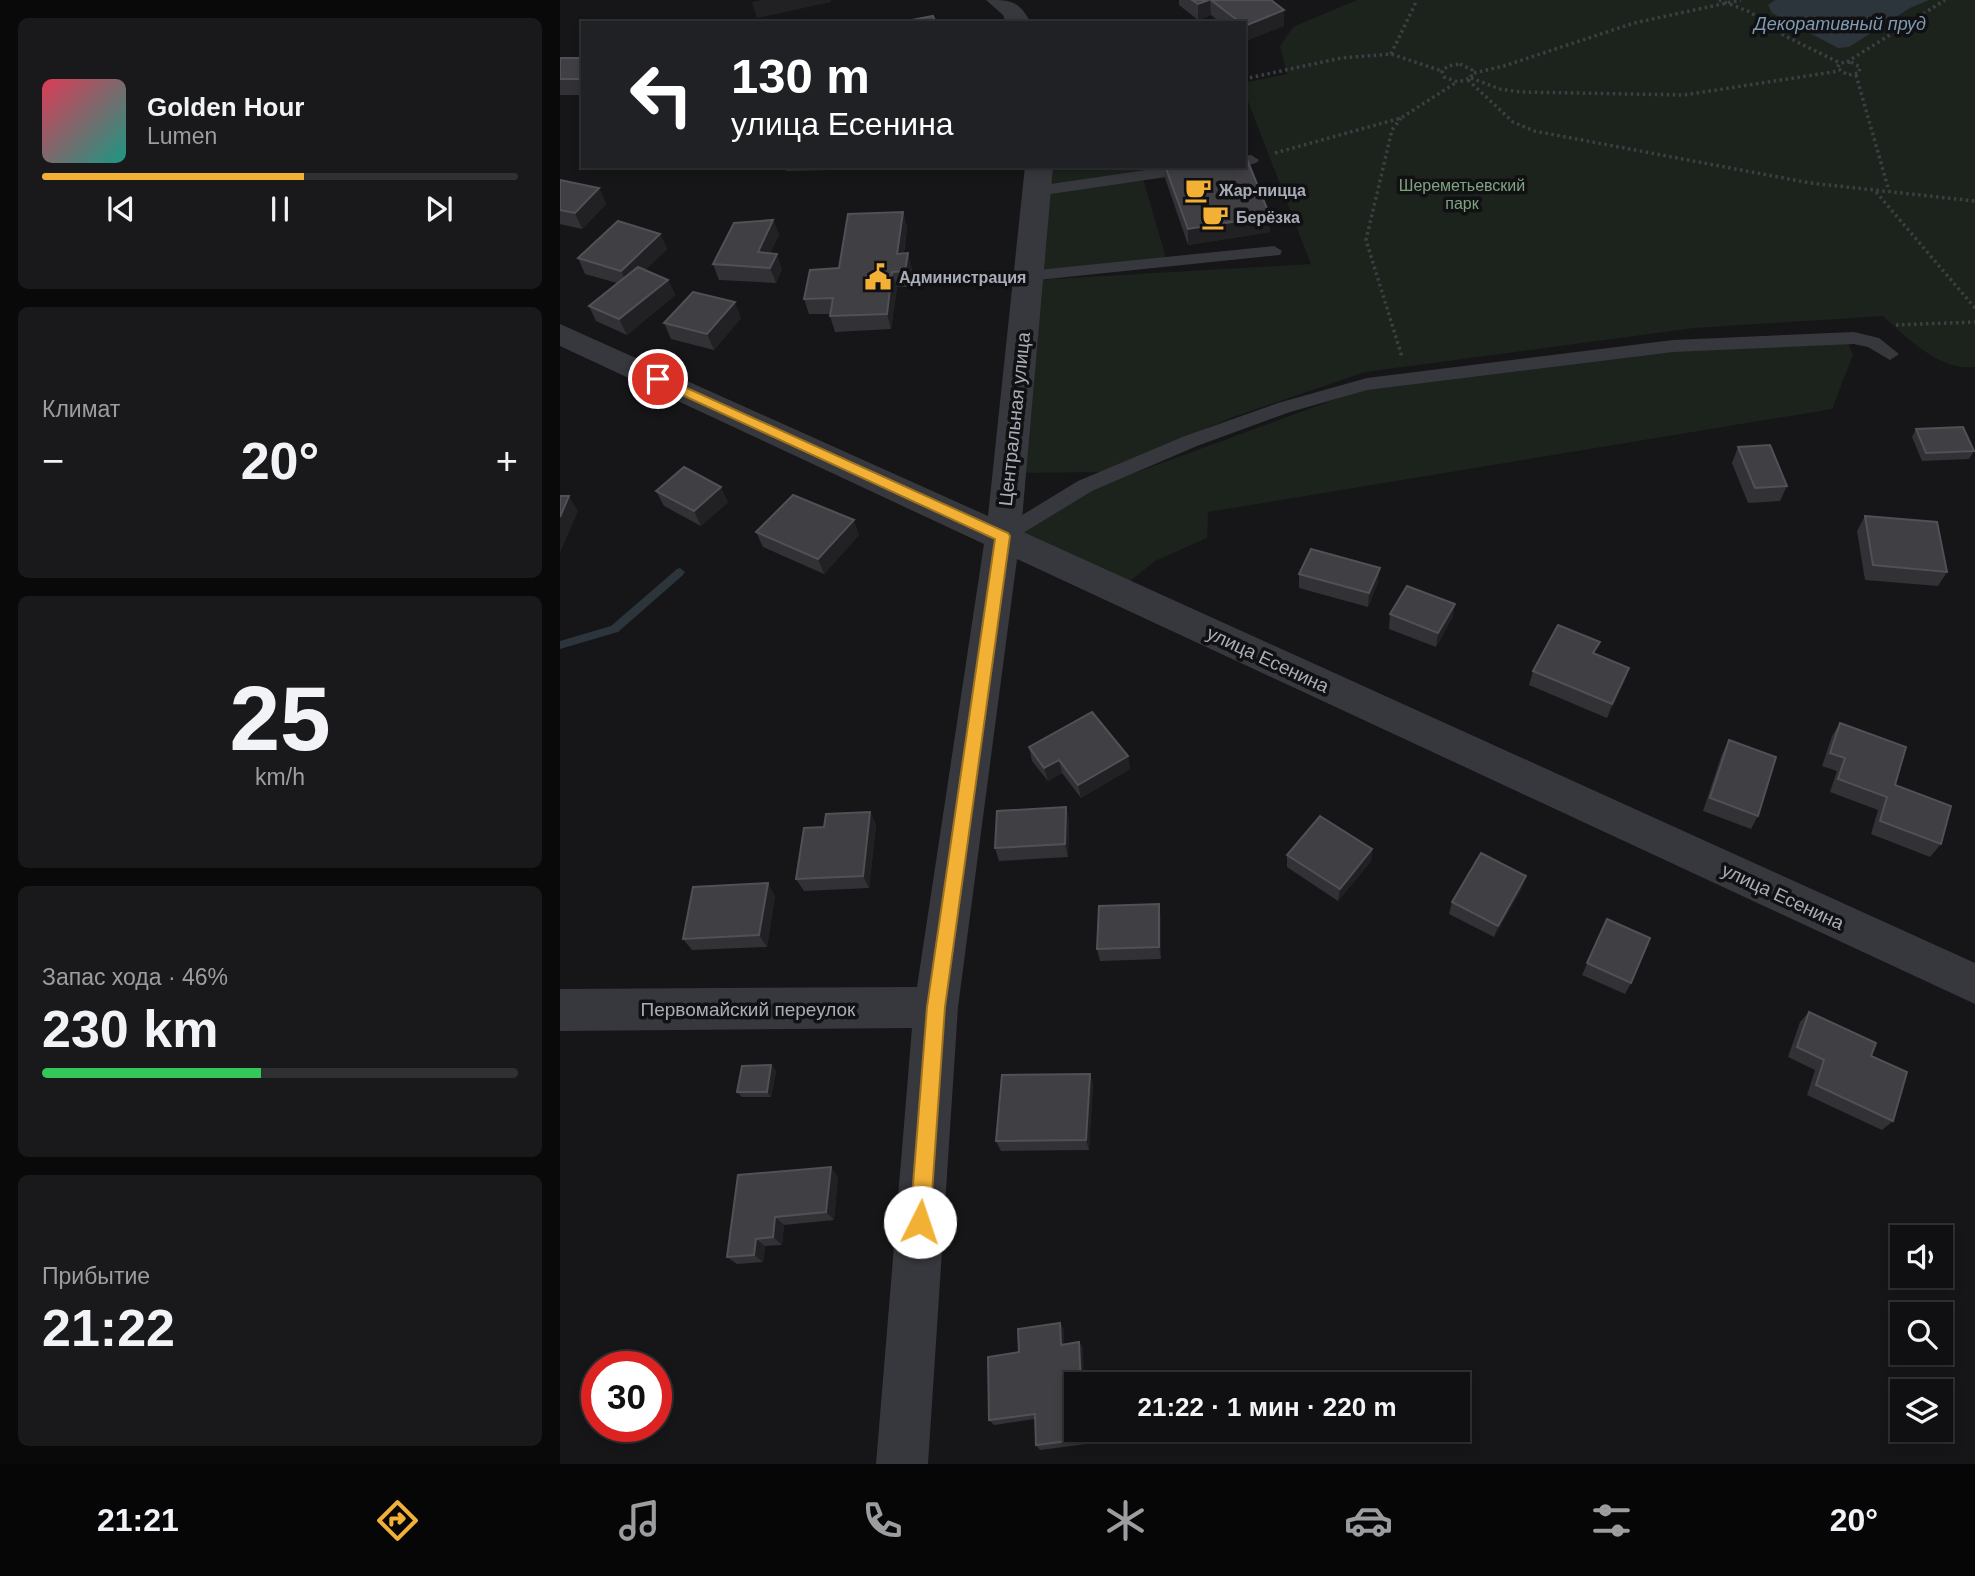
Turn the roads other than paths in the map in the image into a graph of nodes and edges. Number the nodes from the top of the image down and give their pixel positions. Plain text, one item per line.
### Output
1 (998, 0) edge
2 (1018, 21) edge
3 (1179, 168) edge
4 (1038, 178) edge
5 (1274, 251) dead end
6 (1028, 275) junction
7 (560, 334) edge
8 (1890, 354) dead end
9 (1003, 536) junction
10 (1975, 984) edge
11 (936, 1007) junction
12 (560, 1010) edge
13 (902, 1464) edge

1 - 2 street
3 - 4 lane
4 - 6 street, Центральная улица
5 - 6 lane
6 - 9 street, Центральная улица
7 - 9 street, улица Есенина
8 - 9 lane
9 - 10 street, улица Есенина
9 - 11 street, Центральная улица
11 - 12 street, Первомайский переулок
11 - 13 street, Центральная улица

